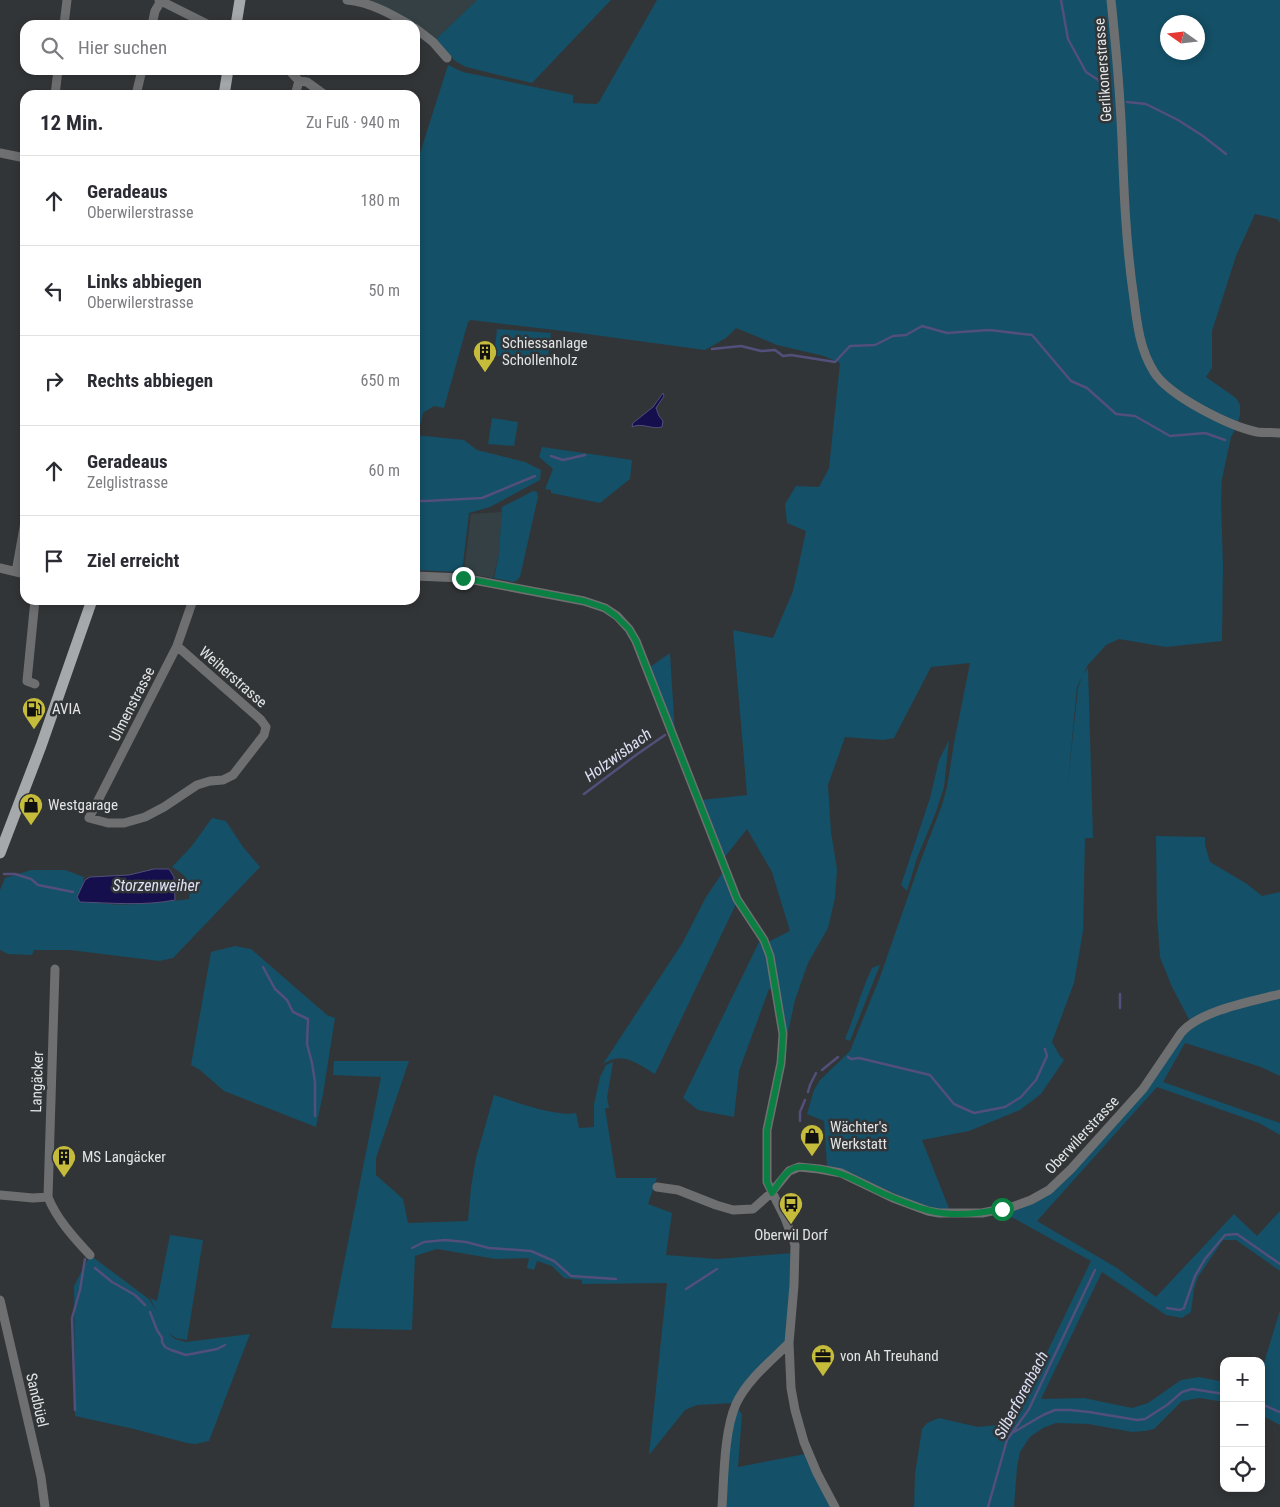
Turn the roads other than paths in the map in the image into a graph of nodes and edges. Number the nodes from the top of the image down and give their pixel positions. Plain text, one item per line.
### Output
1 (67, 0) edge
2 (160, 0) edge
3 (240, 0) edge
4 (353, 0) edge
5 (1111, 0) edge
6 (65, 20) edge
7 (153, 20) edge
8 (199, 20) edge
9 (237, 20) edge
10 (401, 20) edge
11 (420, 32) edge
12 (448, 58) dead end
13 (57, 75) edge
14 (141, 75) edge
15 (227, 75) edge
16 (294, 75) edge
17 (299, 81) junction
18 (56, 90) edge
19 (137, 90) edge
20 (225, 90) edge
21 (296, 90) edge
22 (318, 90) edge
23 (0, 154) edge
24 (20, 157) edge
25 (1280, 433) edge
26 (0, 568) edge
27 (20, 573) edge
28 (420, 576) edge
29 (35, 605) edge
30 (90, 605) edge
31 (192, 605) edge
32 (176, 646) junction
33 (35, 684) dead end
34 (89, 818) joint
35 (0, 853) edge
36 (54, 969) dead end
37 (1280, 994) edge
38 (657, 1187) dead end
39 (772, 1193) junction
40 (0, 1194) edge
41 (48, 1196) junction
42 (90, 1255) dead end
43 (0, 1300) edge
44 (789, 1343) junction
45 (45, 1507) edge
46 (722, 1507) edge
47 (835, 1507) edge

1 - 6 street
2 - 7 street
2 - 8 street
3 - 9 main road
4 - 10 street
5 - 25 street, Gerlikonerstrasse
11 - 12 street
13 - 18 street
14 - 19 street
15 - 20 main road
16 - 17 street
17 - 21 street
17 - 22 street
23 - 24 street
26 - 27 street
28 - 39 street
29 - 33 street
30 - 35 main road
31 - 32 street, Ulmenstrasse
32 - 34 street, Ulmenstrasse
32 - 34 street, Weiherstrasse
36 - 41 street, Langäcker
37 - 39 street, Oberwilerstrasse
38 - 39 street, Oberwilerstrasse
39 - 44 street
40 - 41 street
41 - 42 street
43 - 45 street, Sandbüel
44 - 46 street
44 - 47 street

